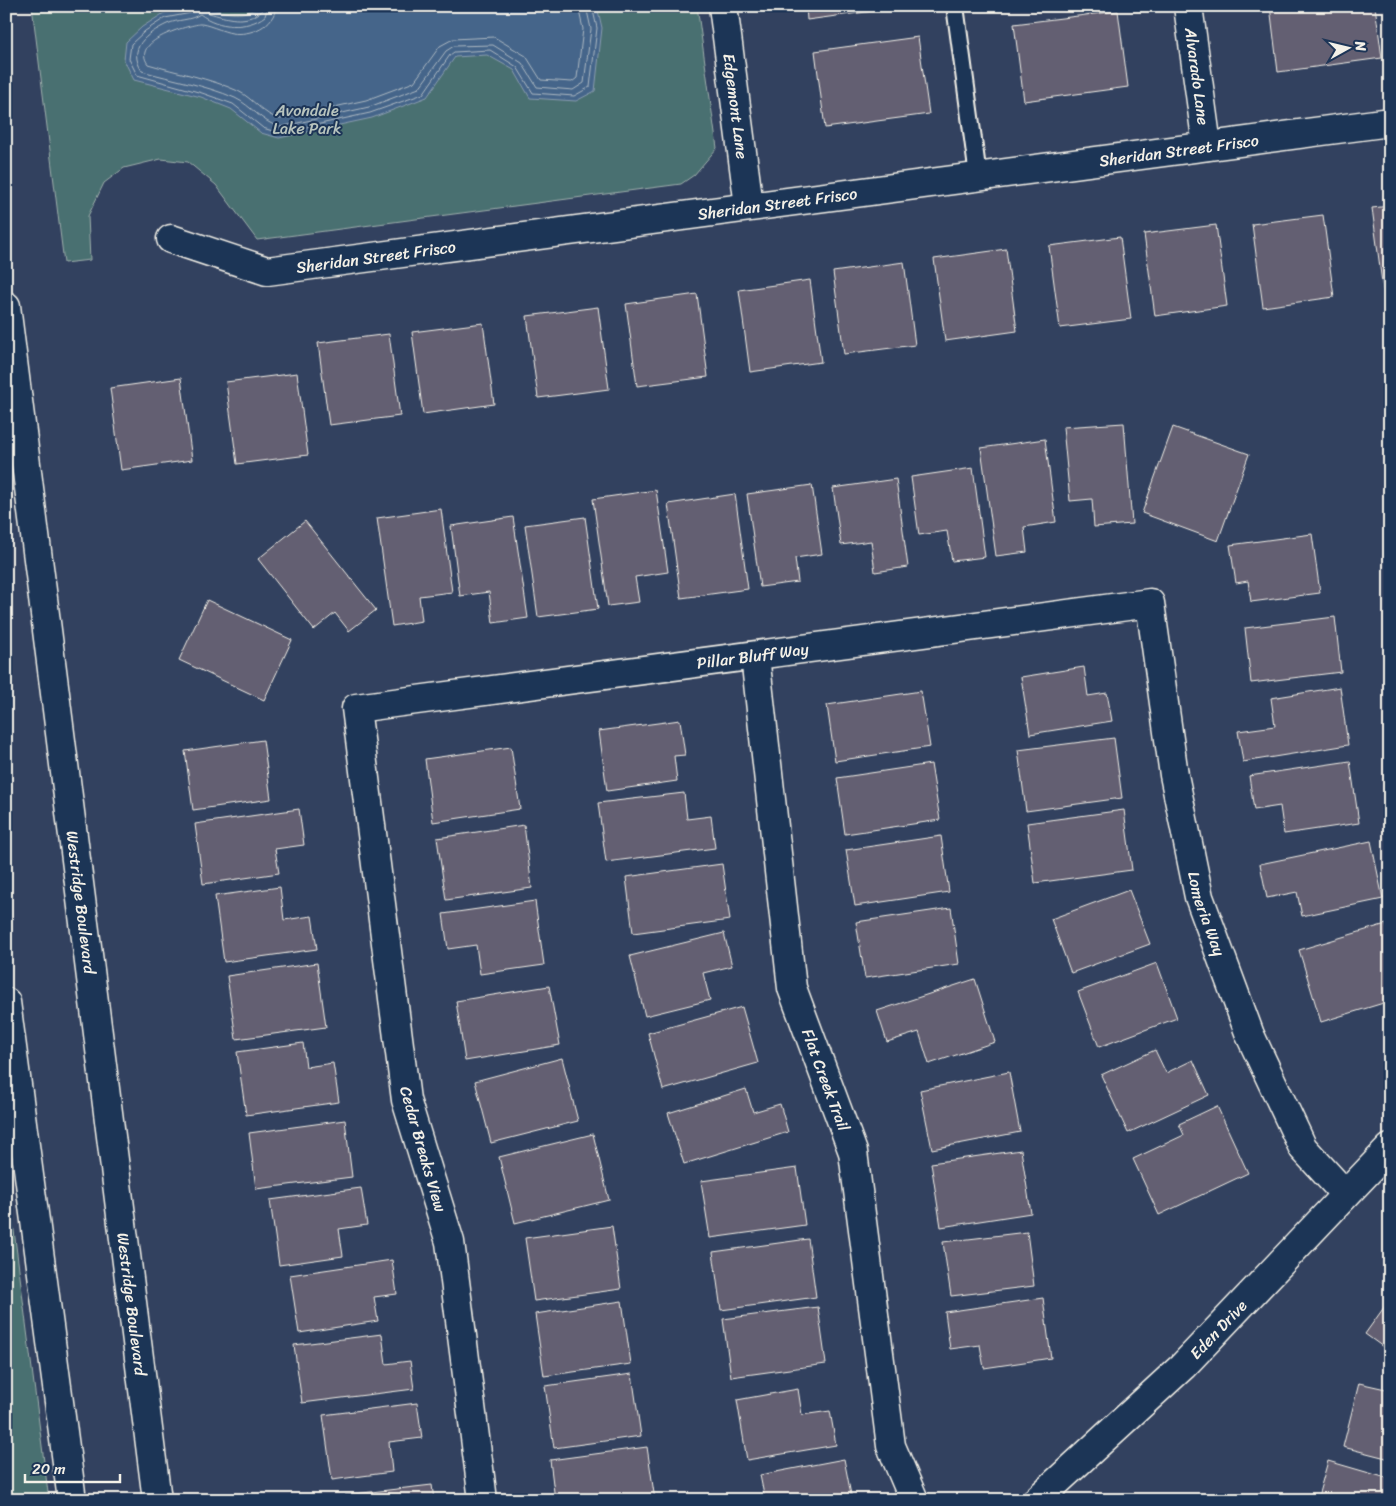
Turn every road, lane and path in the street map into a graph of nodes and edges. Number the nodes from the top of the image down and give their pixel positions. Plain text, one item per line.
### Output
1 (723, 6) edge
2 (955, 6) edge
3 (1188, 6) edge
4 (1390, 122) edge
5 (1207, 146) junction
6 (978, 176) junction
7 (749, 206) junction
8 (171, 239) dead end
9 (6, 306) edge
10 (1150, 604) joint
11 (755, 656) junction
12 (356, 708) joint
13 (6, 1002) edge
14 (1390, 1148) edge
15 (1345, 1194) junction
16 (72, 1500) edge
17 (157, 1500) edge
18 (483, 1500) edge
19 (914, 1500) edge
20 (1037, 1500) edge

1 - 7 street, Edgemont Lane
2 - 6 lane
3 - 5 street, Alvarado Lane
4 - 5 street, Sheridan Street Frisco
5 - 6 street, Sheridan Street Frisco
6 - 7 street, Sheridan Street Frisco
7 - 8 street, Sheridan Street Frisco
9 - 17 street, Westridge Boulevard
10 - 11 street, Pillar Bluff Way
10 - 15 street, Lomeria Way
11 - 12 street, Pillar Bluff Way
11 - 19 street, Flat Creek Trail
12 - 18 street, Cedar Breaks View
13 - 16 street
14 - 15 street, Eden Drive
15 - 20 street, Eden Drive

